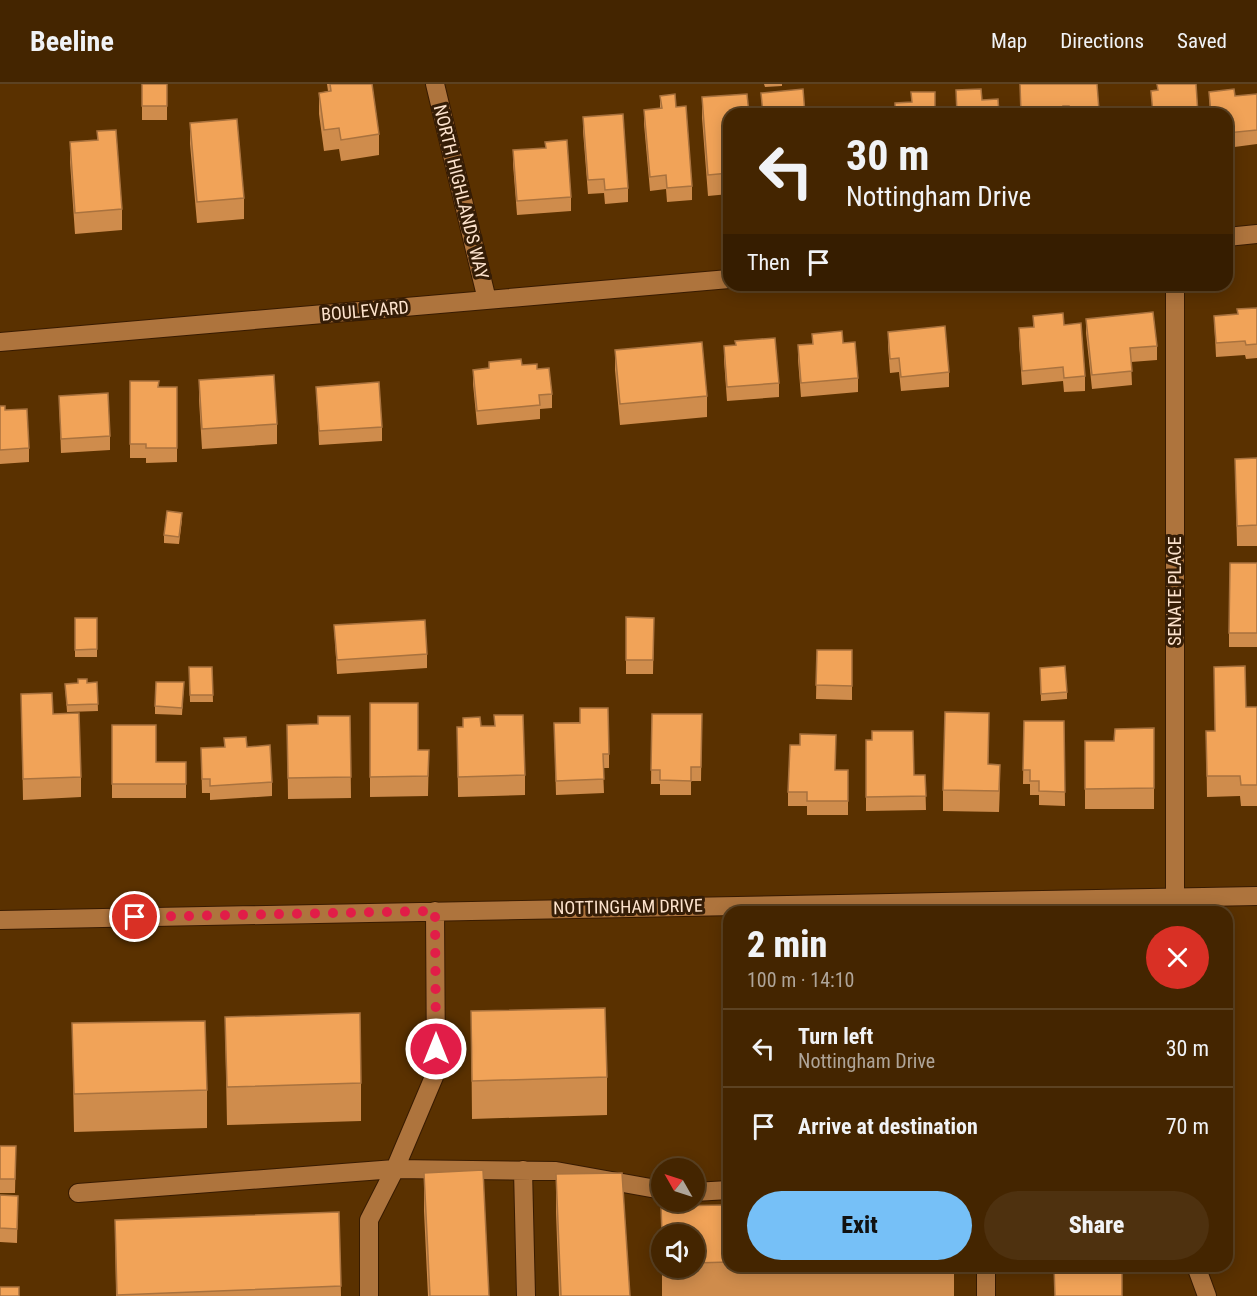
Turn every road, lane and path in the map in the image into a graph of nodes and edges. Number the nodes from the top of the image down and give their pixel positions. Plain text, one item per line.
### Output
1 (435, 84) edge
2 (1257, 234) edge
3 (1233, 236) edge
4 (723, 280) edge
5 (1175, 291) edge
6 (487, 300) junction
7 (0, 342) edge
8 (1257, 896) edge
9 (1174, 906) edge
10 (1182, 906) edge
11 (723, 908) edge
12 (435, 911) junction
13 (0, 920) edge
14 (395, 1169) junction
15 (523, 1170) junction
16 (651, 1188) edge
17 (723, 1190) edge
18 (705, 1191) edge
19 (78, 1193) dead end
20 (986, 1272) edge
21 (1198, 1272) edge
22 (369, 1296) edge
23 (526, 1296) edge
24 (986, 1296) edge
25 (1207, 1296) edge

1 - 6 street, NORTH HIGHLANDS WAY
2 - 3 street
4 - 6 street, BOULEVARD
5 - 9 street, SENATE PLACE
6 - 7 street, BOULEVARD
8 - 10 street, NOTTINGHAM DRIVE
11 - 12 street, NOTTINGHAM DRIVE
12 - 13 street, NOTTINGHAM DRIVE
12 - 14 street
14 - 15 street
14 - 19 street
14 - 22 street
15 - 16 street
15 - 23 street
17 - 18 street
20 - 24 street
21 - 25 street

